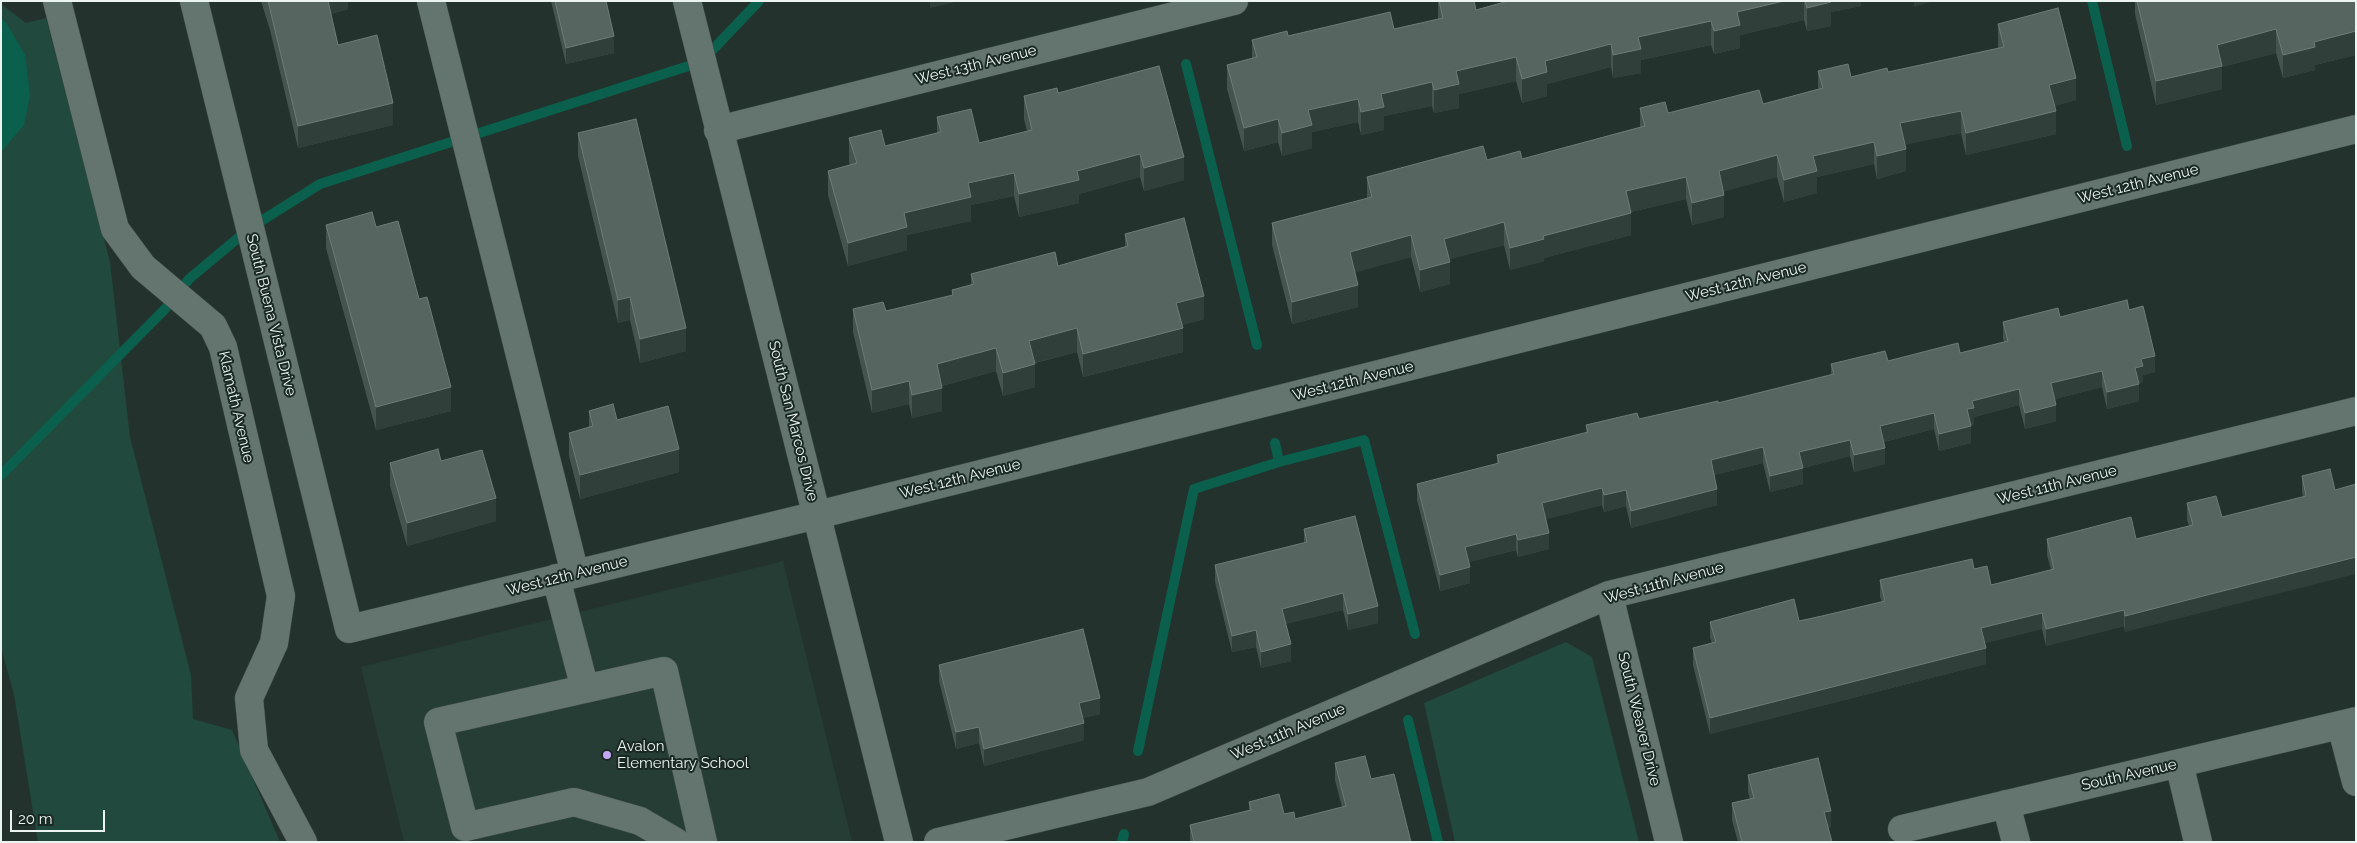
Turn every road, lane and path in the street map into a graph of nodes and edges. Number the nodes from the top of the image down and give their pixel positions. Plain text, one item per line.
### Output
1 (57, 1) edge
2 (194, 1) edge
3 (431, 1) edge
4 (686, 1) edge
5 (1234, 1) edge
6 (2356, 129) edge
7 (718, 130) junction
8 (2356, 411) edge
9 (817, 515) junction
10 (565, 576) junction
11 (1609, 595) junction
12 (349, 628) joint
13 (585, 689) junction
14 (2349, 723) edge
15 (2179, 763) junction
16 (2356, 782) edge
17 (2006, 804) junction
18 (1902, 829) dead end
19 (302, 842) edge
20 (676, 842) edge
21 (703, 842) edge
22 (899, 842) edge
23 (938, 842) edge
24 (1669, 842) edge
25 (2016, 842) edge
26 (2198, 842) edge

1 - 19 street, Klamath Avenue
2 - 12 street, South Buena Vista Drive
3 - 10 street
4 - 7 street, South San Marcos Drive
5 - 7 street, West 13th Avenue
6 - 9 street, West 12th Avenue
7 - 9 street, South San Marcos Drive
8 - 11 street, West 11th Avenue
9 - 10 street, West 12th Avenue
9 - 22 street, South San Marcos Drive
10 - 12 street, West 12th Avenue
10 - 13 street
11 - 23 street, West 11th Avenue
11 - 24 street, South Weaver Drive
13 - 20 street
13 - 21 street
14 - 15 street, South Avenue
14 - 16 street
15 - 17 street, South Avenue
15 - 26 street
17 - 18 street, South Avenue
17 - 25 street

